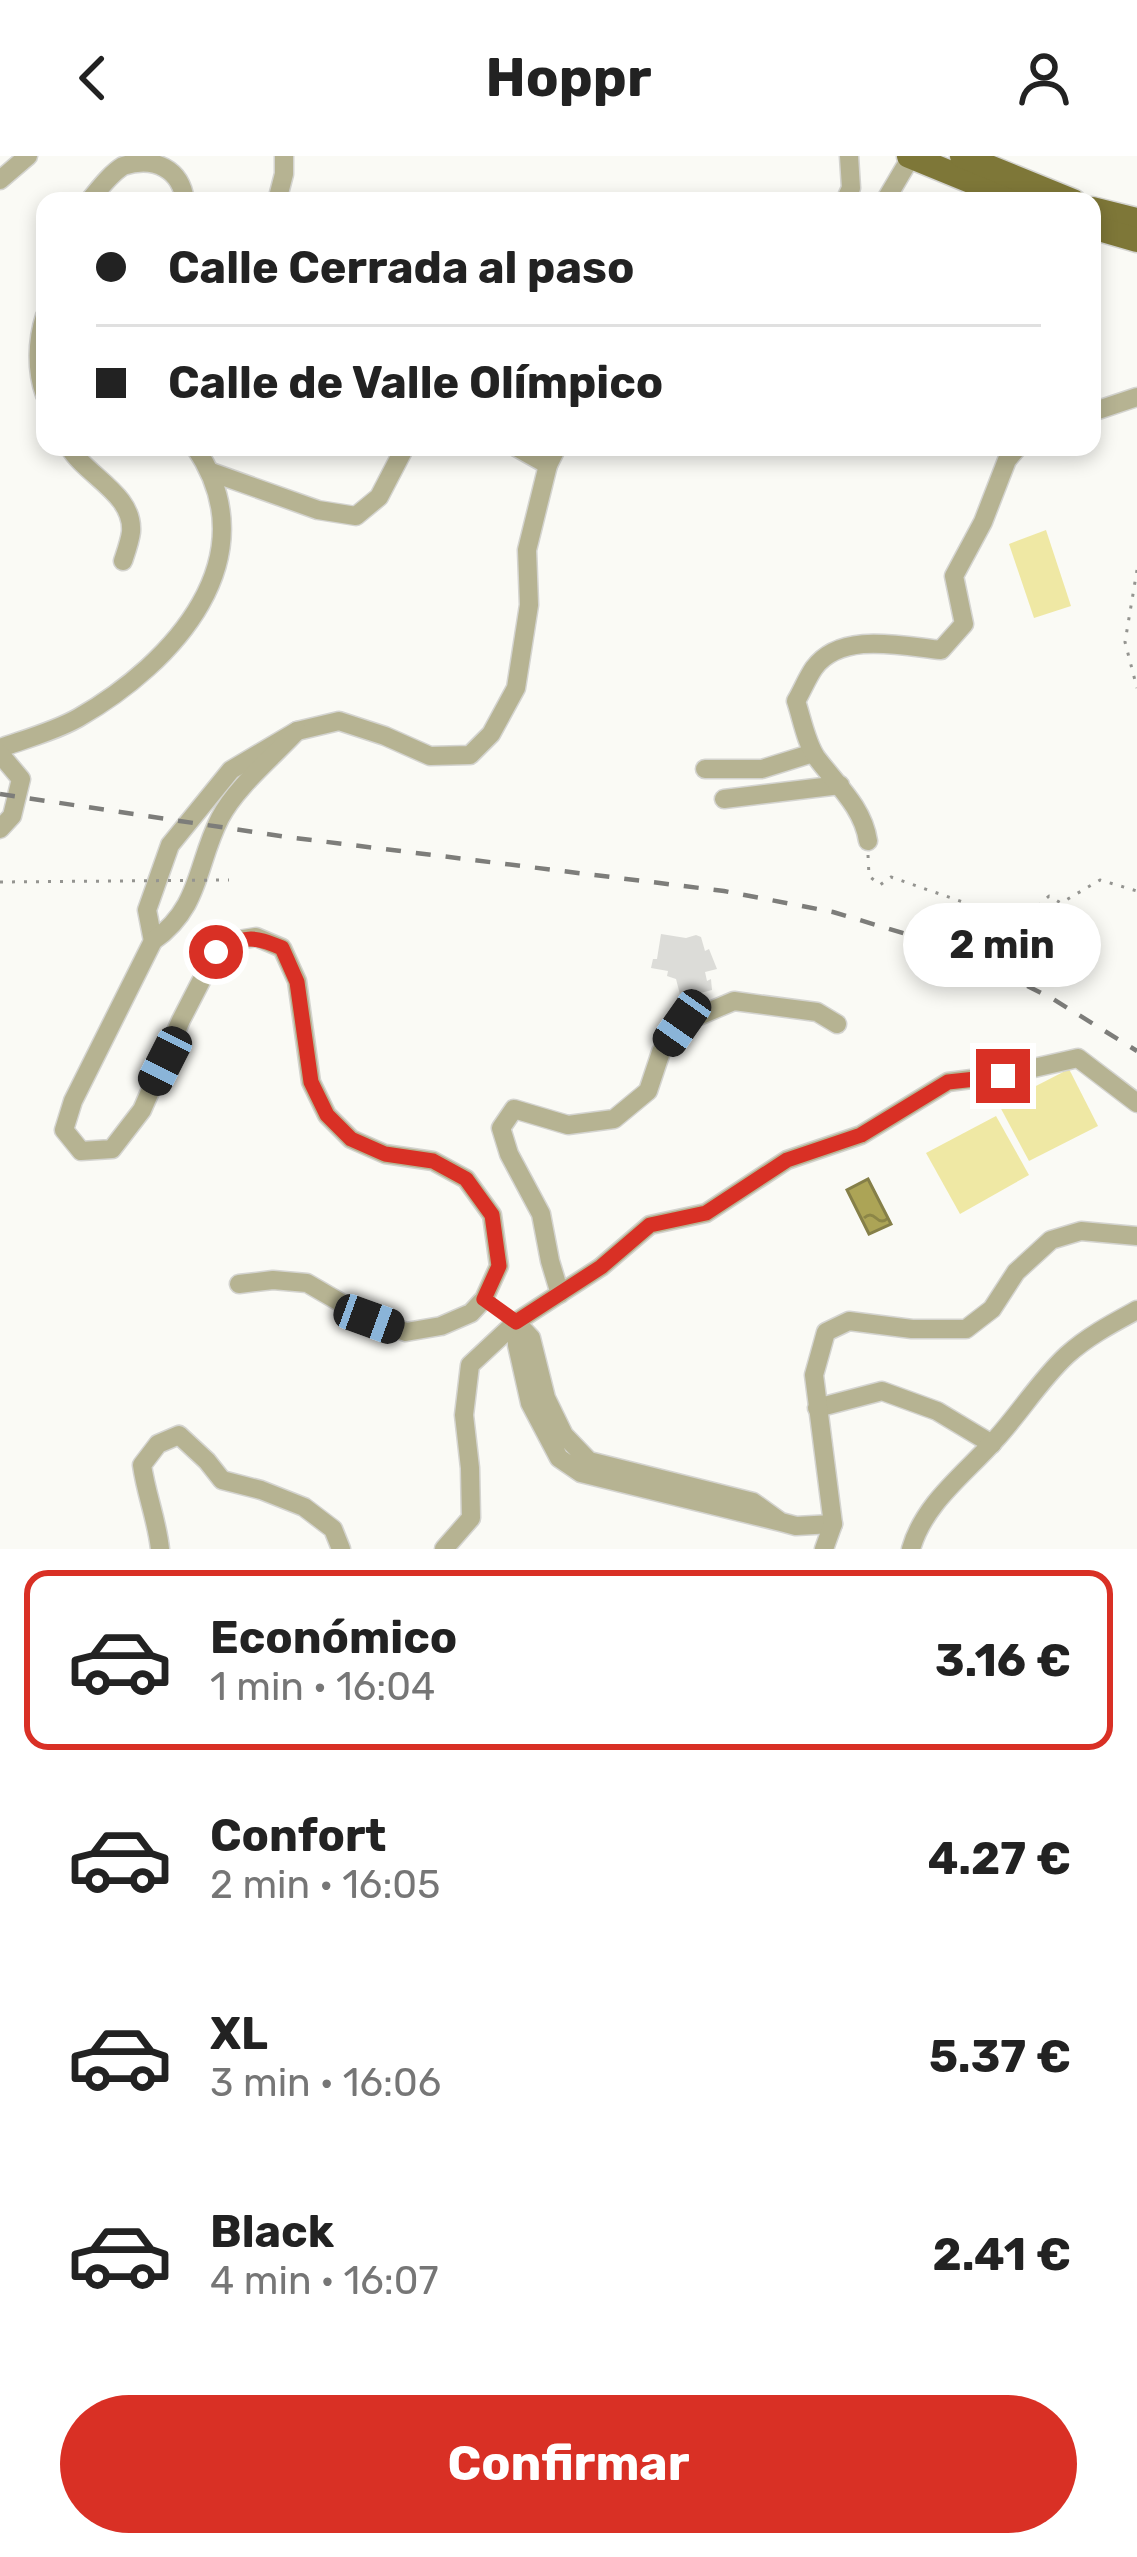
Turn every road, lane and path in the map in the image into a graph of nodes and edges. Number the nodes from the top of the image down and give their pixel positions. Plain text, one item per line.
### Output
1 (28, 156) edge
2 (284, 156) edge
3 (849, 156) edge
4 (910, 156) edge
5 (962, 156) edge
6 (0, 180) edge
7 (97, 192) edge
8 (183, 192) edge
9 (279, 192) edge
10 (849, 192) edge
11 (890, 192) edge
12 (997, 192) edge
13 (1050, 192) edge
14 (1101, 211) edge
15 (1135, 220) edge
16 (1101, 226) edge
17 (1137, 398) edge
18 (1101, 409) edge
19 (75, 456) edge
20 (201, 456) edge
21 (400, 456) edge
22 (552, 456) edge
23 (1010, 456) edge
24 (211, 472) junction
25 (123, 561) dead end
26 (1137, 570) edge
27 (1137, 688) edge
28 (297, 731) junction
29 (0, 751) edge
30 (813, 753) junction
31 (705, 769) dead end
32 (841, 785) junction
33 (724, 799) dead end
34 (0, 830) edge
35 (868, 841) joint
36 (230, 880) dead end
37 (0, 882) edge
38 (1137, 890) edge
39 (153, 941) junction
40 (837, 1024) dead end
41 (1137, 1103) edge
42 (1137, 1236) edge
43 (239, 1284) dead end
44 (560, 1294) junction
45 (484, 1299) junction
46 (1137, 1310) edge
47 (516, 1322) junction
48 (817, 1408) junction
49 (992, 1444) junction
50 (833, 1523) junction
51 (160, 1549) edge
52 (341, 1549) edge
53 (443, 1549) edge
54 (824, 1549) edge
55 (911, 1549) edge

1 - 6 street
2 - 9 street
3 - 10 street
4 - 11 street
4 - 12 main road
5 - 13 main road
7 - 8 street
14 - 15 main road
15 - 16 main road
17 - 18 street
19 - 25 street
20 - 24 street
21 - 24 street
22 - 28 street
23 - 30 street
24 - 29 street
26 - 27 path
28 - 39 street
28 - 39 street
29 - 34 street
30 - 31 street
30 - 32 street
32 - 33 street
32 - 35 street
35 - 38 path
36 - 37 path, bridge
39 - 45 street
40 - 44 street
41 - 44 street
42 - 48 street
43 - 45 street
44 - 47 street
45 - 47 street
46 - 49 street
47 - 50 street
47 - 53 street
48 - 49 street
48 - 50 street
49 - 55 street
50 - 54 street
51 - 52 street

